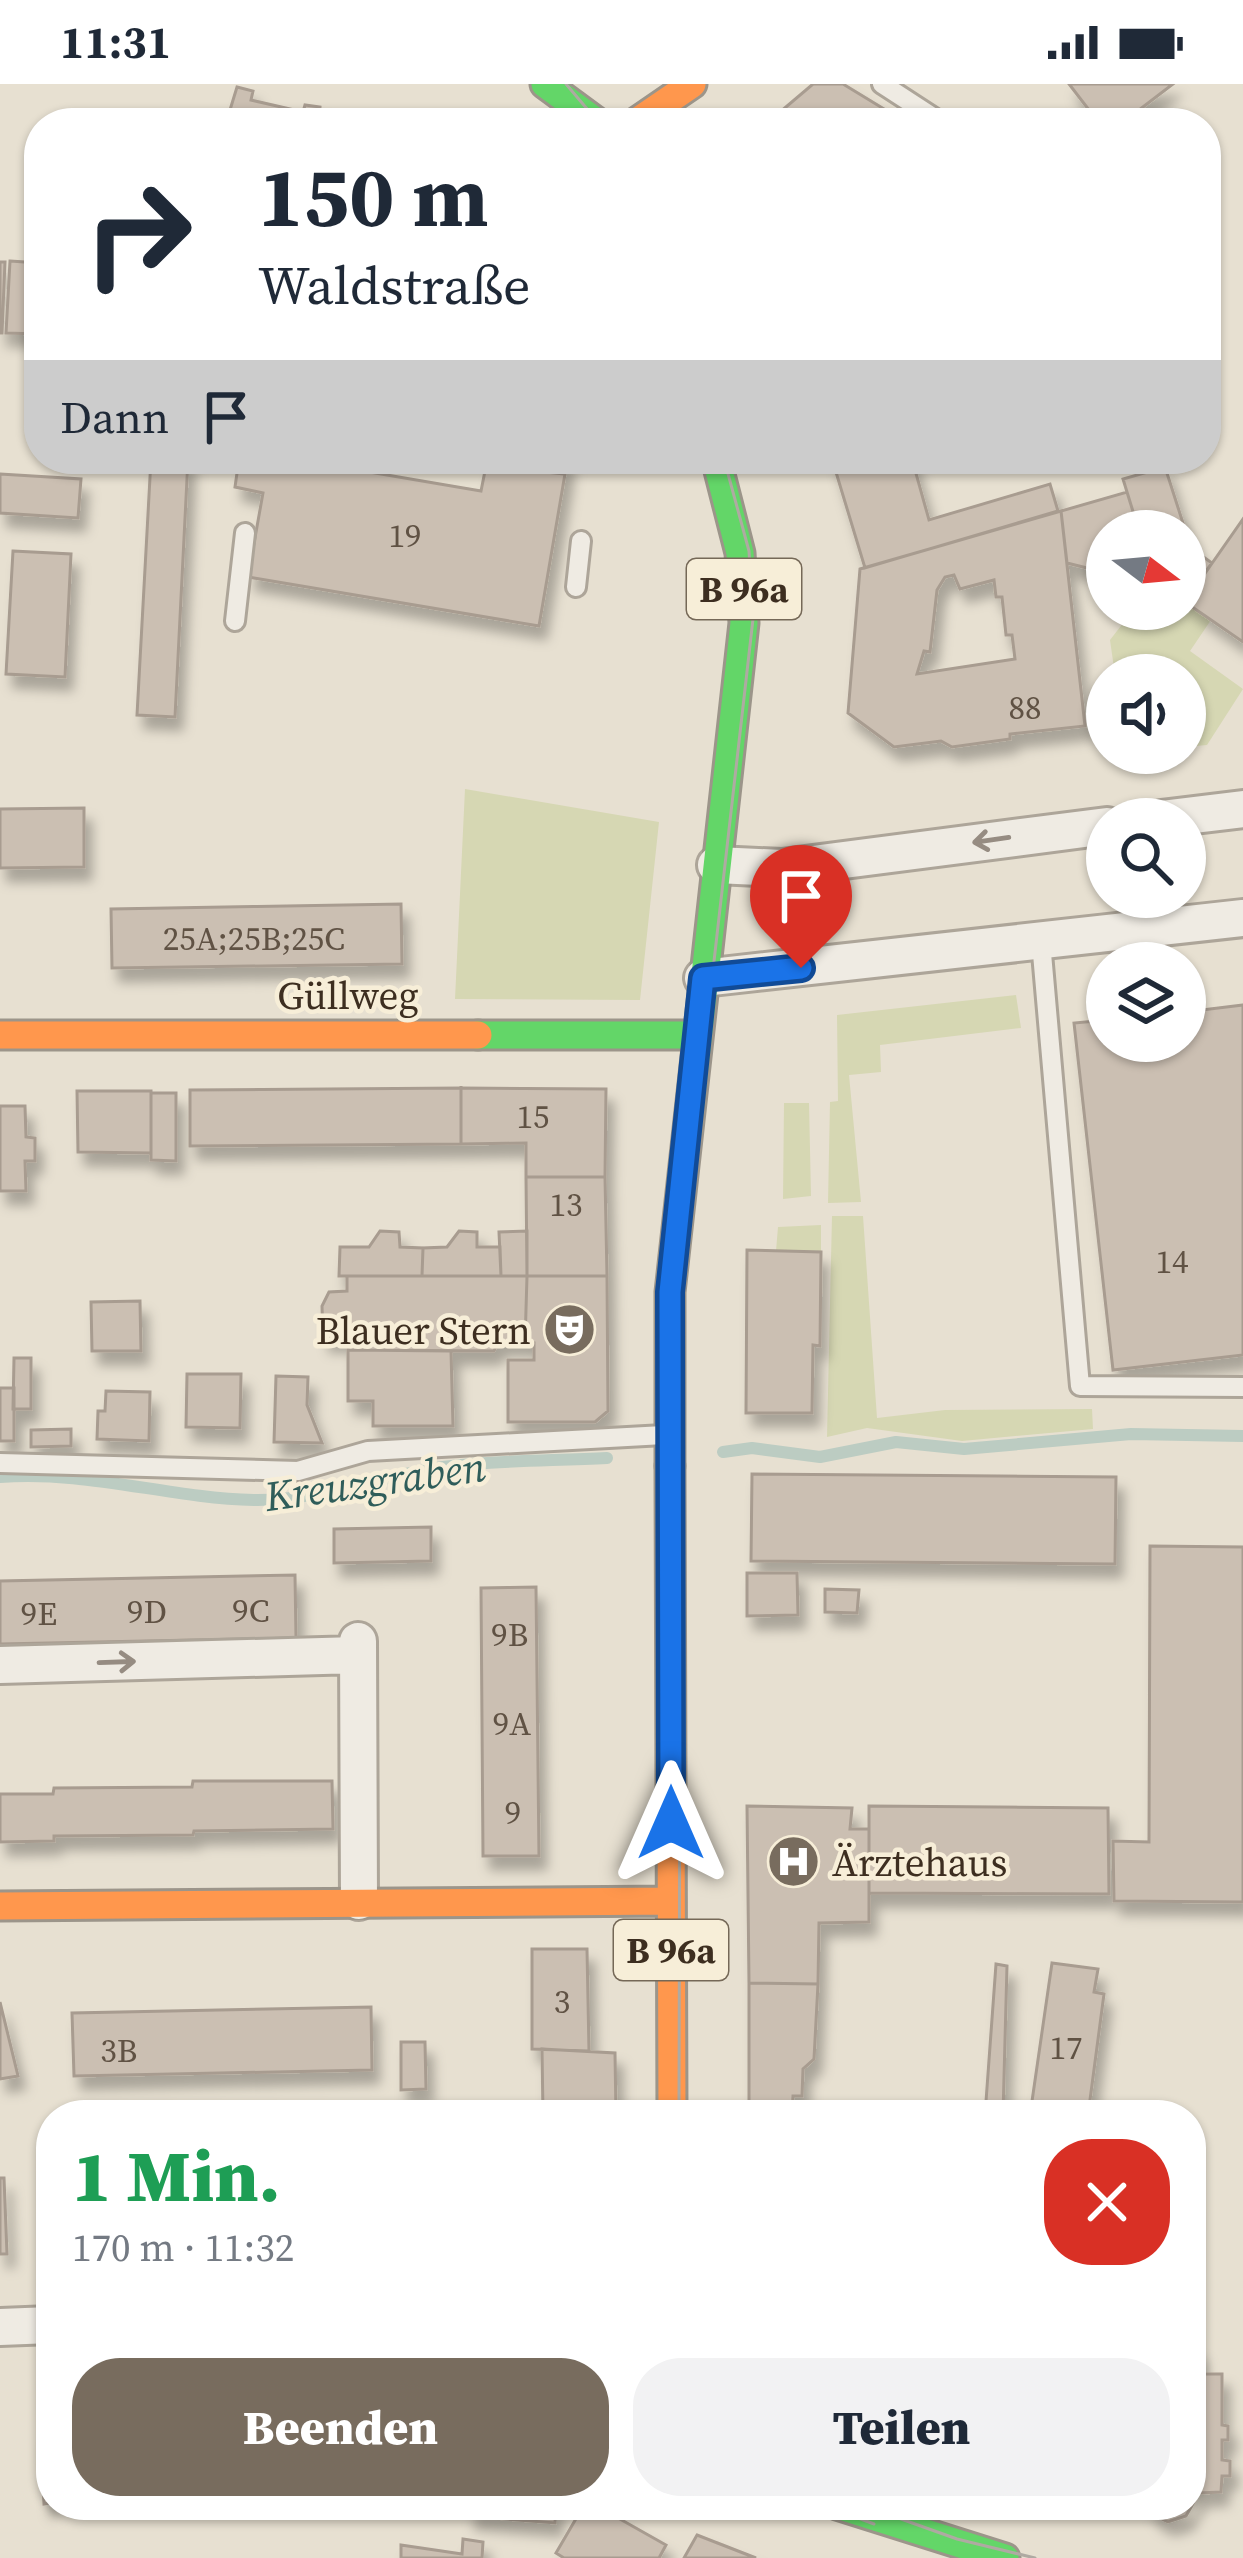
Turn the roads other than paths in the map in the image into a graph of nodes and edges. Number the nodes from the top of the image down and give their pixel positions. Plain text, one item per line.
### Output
1 (545, 84) edge
2 (692, 84) edge
3 (882, 84) edge
4 (578, 108) edge
5 (657, 108) edge
6 (919, 108) edge
7 (720, 474) edge
8 (245, 533) dead end
9 (581, 541) dead end
10 (576, 587) dead end
11 (235, 621) dead end
12 (1243, 809) edge
13 (1206, 814) edge
14 (1086, 829) edge
15 (716, 865) junction
16 (1243, 918) edge
17 (1041, 942) junction
18 (703, 978) junction
19 (0, 1035) edge
20 (697, 1035) junction
21 (1243, 1387) edge
22 (670, 1434) junction
23 (0, 1463) edge
24 (0, 1665) edge
25 (359, 1901) junction
26 (671, 1901) junction
27 (0, 1906) edge
28 (672, 2100) edge
29 (36, 2326) edge
30 (0, 2327) edge
31 (877, 2520) edge
32 (966, 2553) edge
33 (1005, 2558) edge

1 - 4 main road
2 - 5 main road
3 - 6 lane
7 - 15 main road, B 96a
8 - 11 lane
9 - 10 lane
12 - 13 street
14 -> 15 street
15 - 18 main road, B 96a
16 - 17 street
17 - 18 street
17 - 21 lane
18 - 20 main road, B 96a
19 - 20 main road, Güllweg
20 - 22 main road, B 96a
22 - 23 lane
22 - 26 main road, B 96a
24 -> 25 street
25 - 26 main road
25 - 27 main road
26 - 28 main road, B 96a
29 - 30 street
31 - 32 main road
32 - 33 main road

